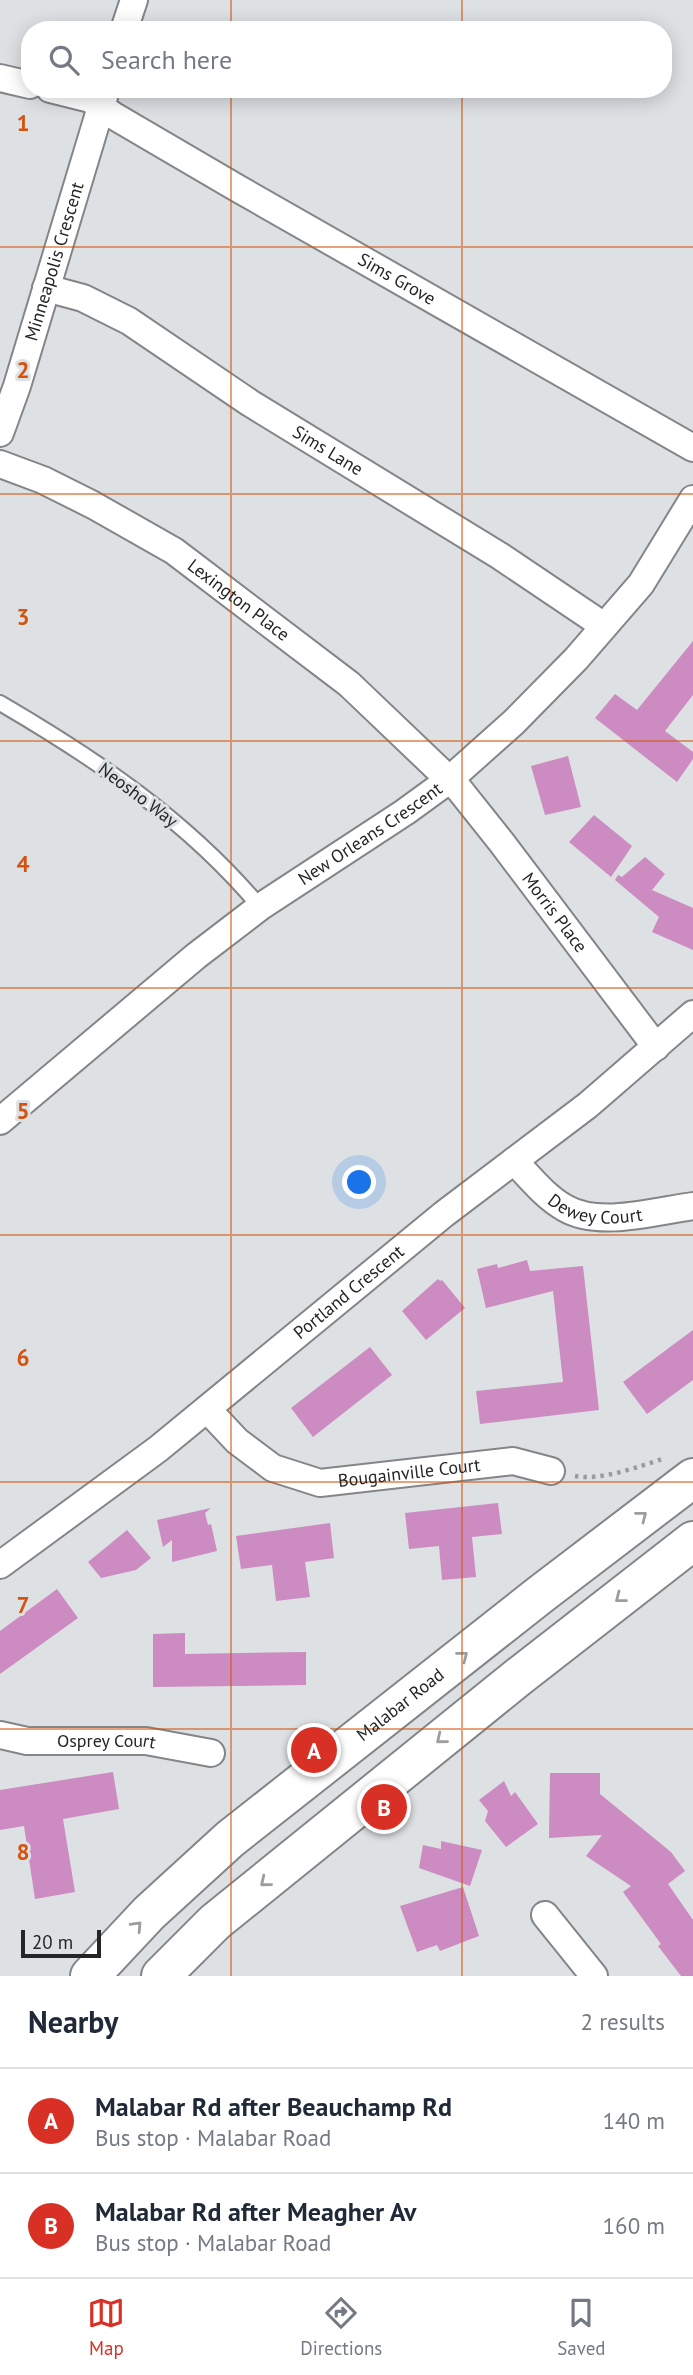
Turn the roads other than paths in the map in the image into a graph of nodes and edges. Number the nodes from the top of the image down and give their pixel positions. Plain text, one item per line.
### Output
1 (134, 0) edge
2 (127, 21) edge
3 (0, 78) edge
4 (21, 83) edge
5 (86, 98) edge
6 (104, 98) edge
7 (46, 288) junction
8 (0, 433) edge
9 (693, 448) edge
10 (0, 464) edge
11 (693, 499) edge
12 (604, 626) junction
13 (0, 703) edge
14 (449, 780) junction
15 (260, 907) junction
16 (693, 1014) edge
17 (656, 1047) junction
18 (0, 1121) edge
19 (514, 1161) junction
20 (693, 1206) edge
21 (207, 1409) junction
22 (679, 1468) edge
23 (551, 1471) road end
24 (693, 1541) edge
25 (0, 1565) edge
26 (0, 1735) edge
27 (211, 1753) dead end
28 (545, 1915) dead end
29 (90, 1976) edge
30 (162, 1976) edge
31 (594, 1976) edge

1 - 2 street
3 - 4 street
5 - 6 street, Sims Grove
6 - 7 street, Minneapolis Crescent
6 - 9 street, Sims Grove
7 - 8 street, Minneapolis Crescent
7 - 12 street, Sims Lane
10 - 14 street, Lexington Place
11 - 12 street, New Orleans Crescent
12 - 14 street, New Orleans Crescent
13 - 15 lane, Neosho Way
14 - 15 street, New Orleans Crescent
14 - 17 street, Morris Place
15 - 18 street, New Orleans Crescent
16 - 17 street, Portland Crescent
17 - 19 street, Portland Crescent
19 - 20 street, Dewey Court
19 - 21 street, Portland Crescent
21 - 23 street, Bougainville Court
21 - 25 street, Portland Crescent
29 -> 22 main road, Malabar Road
24 -> 30 main road
26 - 27 street, Osprey Court
28 - 31 street

